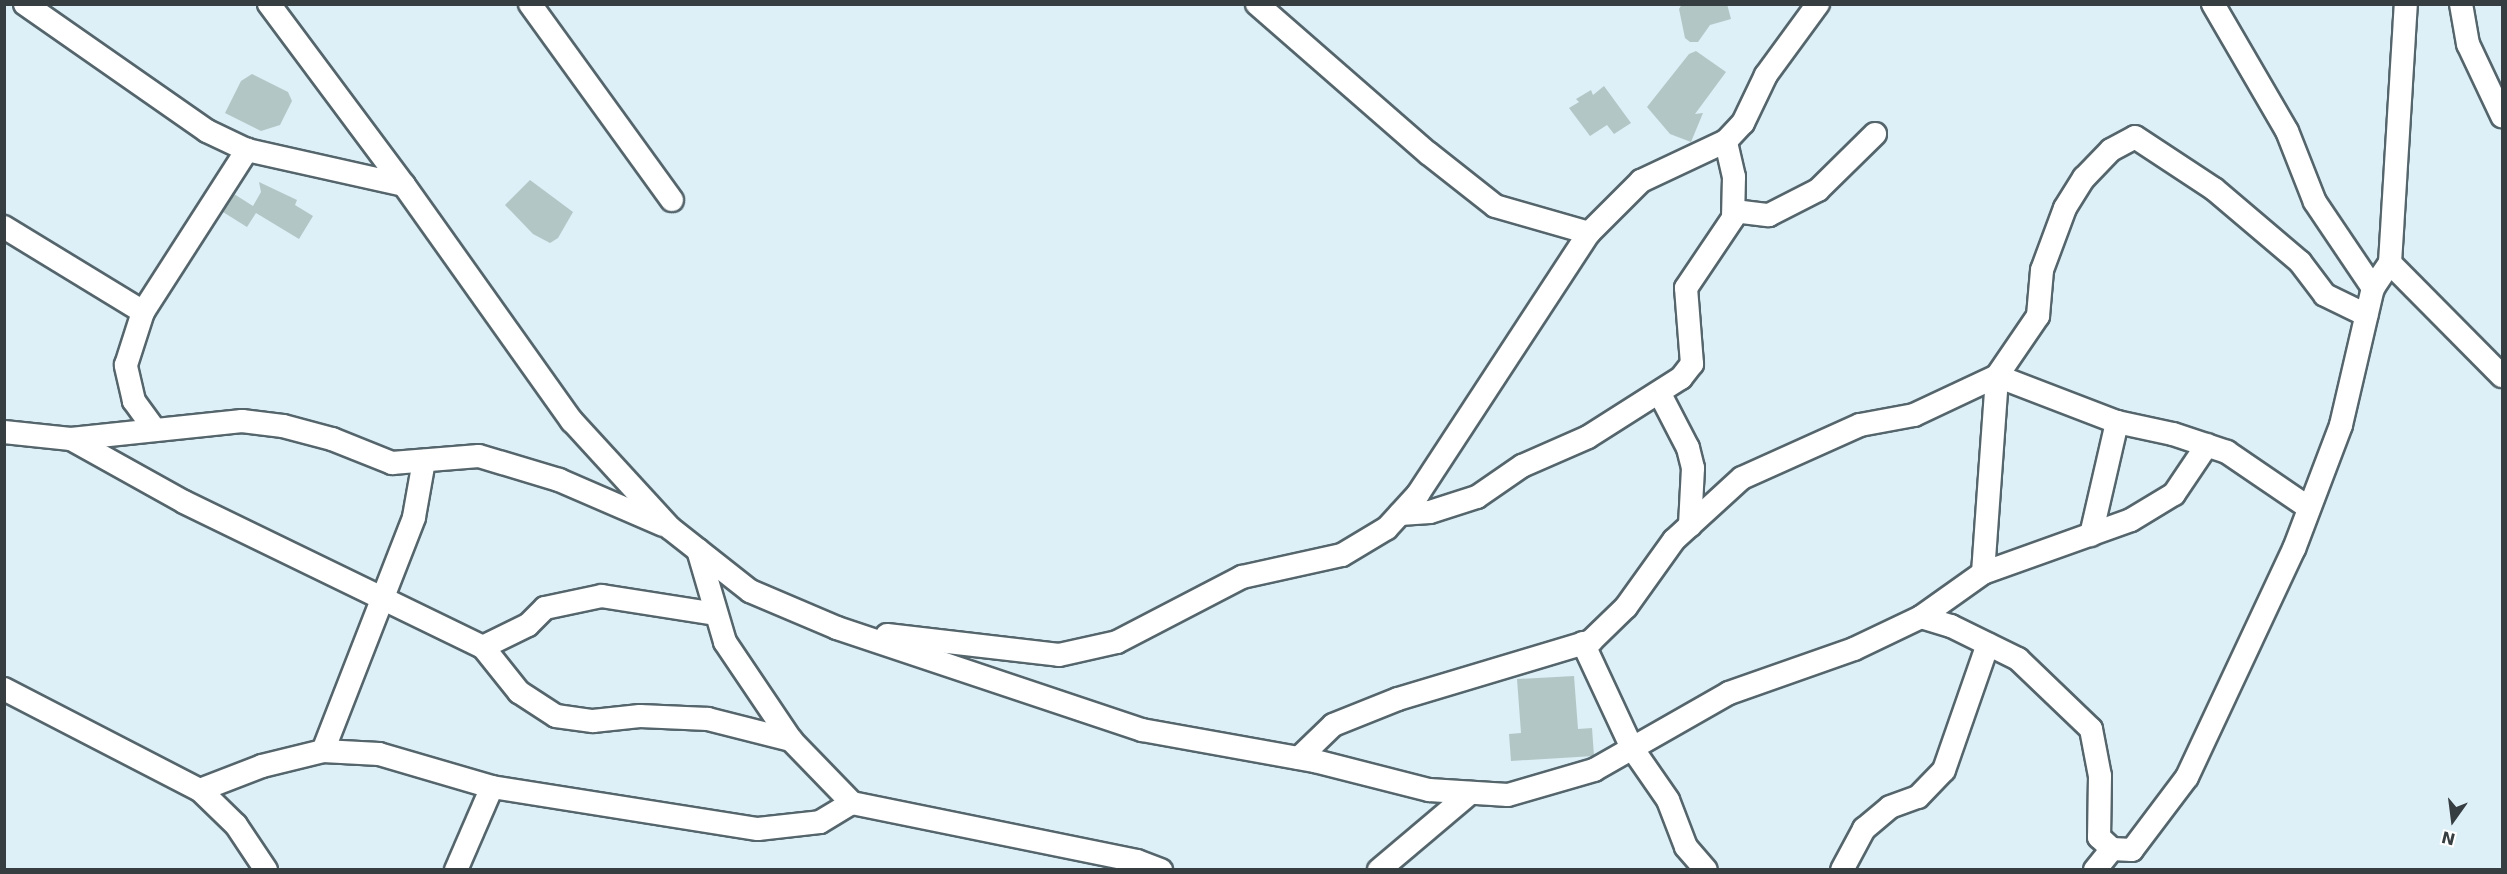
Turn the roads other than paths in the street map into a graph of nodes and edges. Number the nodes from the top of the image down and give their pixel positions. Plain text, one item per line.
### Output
1 (24, 4) edge
2 (269, 4) edge
3 (530, 4) edge
4 (1257, 4) edge
5 (2213, 4) edge
6 (2406, 4) edge
7 (2461, 4) edge
8 (1814, 6) edge
9 (2502, 116) edge
10 (1875, 134) dead end
11 (1726, 141) junction
12 (247, 150) junction
13 (404, 185) junction
14 (672, 200) dead end
15 (1734, 211) junction
16 (4, 227) edge
17 (1589, 232) junction
18 (2391, 263) junction
19 (2373, 288) junction
20 (143, 312) junction
21 (2367, 315) junction
22 (1997, 376) junction
23 (2502, 376) edge
24 (1660, 394) junction
25 (2117, 422) junction
26 (155, 430) junction
27 (4, 432) edge
28 (71, 439) junction
29 (2207, 445) junction
30 (424, 461) junction
31 (2310, 508) junction
32 (1400, 514) junction
33 (1690, 526) junction
34 (670, 528) junction
35 (2091, 535) junction
36 (698, 549) junction
37 (1983, 573) junction
38 (381, 596) junction
39 (716, 614) junction
40 (1921, 617) junction
41 (837, 628) junction
42 (1582, 643) junction
43 (1988, 644) junction
44 (483, 647) junction
45 (4, 689) edge
46 (791, 740) junction
47 (1632, 748) junction
48 (323, 751) junction
49 (1299, 758) junction
50 (492, 787) junction
51 (200, 790) junction
52 (1470, 793) junction
53 (852, 803) junction
54 (2114, 863) edge
55 (266, 870) edge
56 (456, 870) edge
57 (1161, 870) edge
58 (1379, 870) edge
59 (1706, 870) edge
60 (1842, 870) edge
61 (2095, 870) edge

1 - 12 street
2 - 13 street
3 - 14 street
4 - 17 street
5 - 19 street
6 - 18 street
7 - 9 street
8 - 11 street
10 - 15 street
11 - 15 street
11 - 17 street
12 - 13 street
12 - 20 street
13 - 34 street
15 - 24 street
16 - 20 street
17 - 32 street
18 - 19 street
18 - 23 street
19 - 21 street
20 - 26 street
21 - 22 street
21 - 31 street
22 - 25 street
22 - 33 street
22 - 37 street
24 - 32 street
24 - 33 street
25 - 29 street
25 - 35 street
26 - 28 street
26 - 30 street
27 - 28 street
28 - 38 street
29 - 31 street
29 - 35 street
30 - 34 street
30 - 38 street
31 - 54 street
32 - 41 street
33 - 42 street
34 - 36 street
35 - 37 street
36 - 39 street
36 - 41 street
37 - 40 street
38 - 44 street
38 - 48 street
39 - 44 street
39 - 46 street
40 - 43 street
40 - 47 street
41 - 49 street
42 - 47 street
42 - 49 street
43 - 54 street
43 - 60 street
44 - 46 street
45 - 51 street
46 - 53 street
47 - 52 street
47 - 59 street
48 - 50 street
48 - 51 street
49 - 52 street
50 - 53 street
50 - 56 street
51 - 55 street
52 - 58 street
53 - 57 street
54 - 61 street

